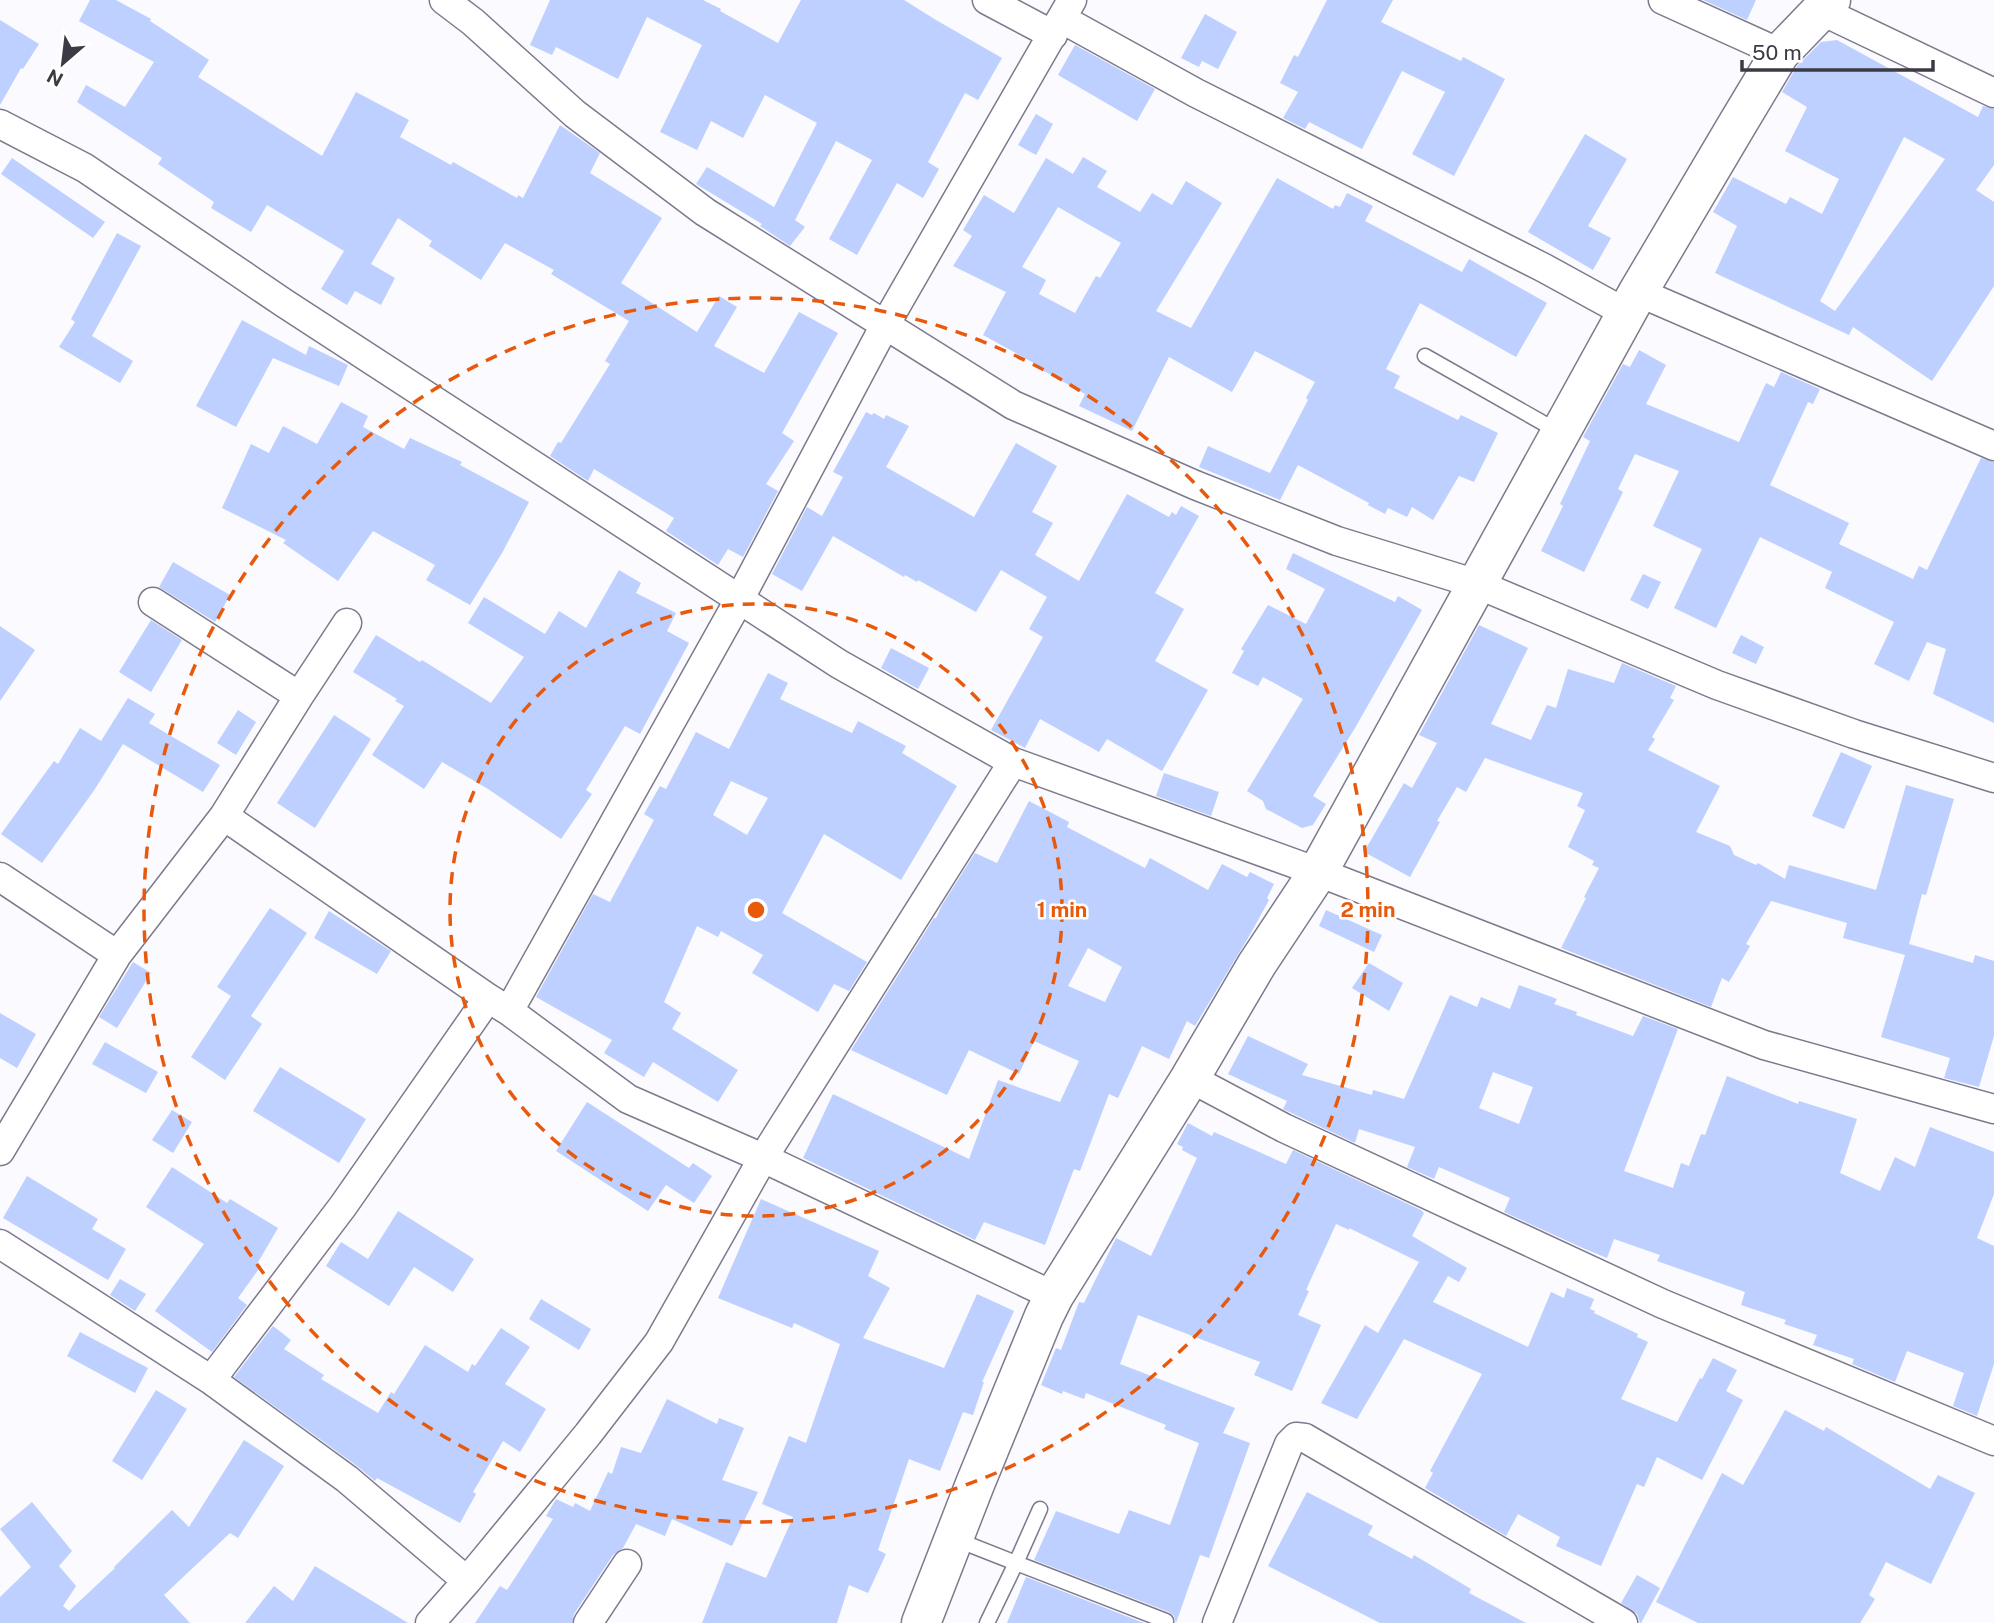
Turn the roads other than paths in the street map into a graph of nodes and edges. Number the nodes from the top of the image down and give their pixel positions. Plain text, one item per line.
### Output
1 (444, 0) edge
2 (987, 0) edge
3 (1663, 0) edge
4 (1825, 5) edge
5 (1062, 18) edge
6 (1780, 53) junction
7 (1994, 93) edge
8 (0, 124) edge
9 (1632, 303) junction
10 (885, 325) junction
11 (1425, 356) dead end
12 (1560, 432) junction
13 (1994, 446) edge
14 (1477, 584) junction
15 (739, 600) junction
16 (153, 602) dead end
17 (348, 623) dead end
18 (299, 696) junction
19 (1013, 762) junction
20 (1994, 778) edge
21 (225, 816) junction
22 (1318, 872) junction
23 (0, 877) edge
24 (117, 955) junction
25 (499, 1005) junction
26 (1190, 1078) junction
27 (1994, 1109) edge
28 (0, 1152) edge
29 (763, 1158) junction
30 (0, 1244) edge
31 (1054, 1296) junction
32 (211, 1380) junction
33 (1994, 1441) edge
34 (1040, 1509) dead end
35 (954, 1538) junction
36 (627, 1563) dead end
37 (1016, 1563) junction
38 (467, 1581) junction
39 (1166, 1621) dead end
40 (430, 1623) edge
41 (587, 1623) edge
42 (921, 1623) edge
43 (987, 1623) edge
44 (1217, 1623) edge
45 (1623, 1623) edge

1 - 10 street
2 - 5 street
3 - 6 street
4 - 6 street
4 - 7 street
5 - 9 street
5 - 10 street
6 - 9 street
8 - 15 street
9 - 12 street
9 - 13 street
10 - 14 street
10 - 15 street
11 - 12 lane
12 - 14 street
14 - 20 street
14 - 22 street
15 - 19 street
15 - 25 street
16 - 18 street
17 - 18 street
18 - 21 street
19 - 22 street
19 - 29 street
21 - 24 street
21 - 25 street
22 - 26 street
22 - 27 street
23 - 24 street
24 - 28 street
25 - 29 street
25 - 32 street
26 - 31 street
26 - 33 street
29 - 31 street
29 - 38 street
30 - 32 street
31 - 35 street
32 - 38 street
34 - 37 lane
35 - 37 lane
35 - 42 street
36 - 41 street
37 - 39 lane
37 - 43 lane
38 - 40 street
44 - 45 street

